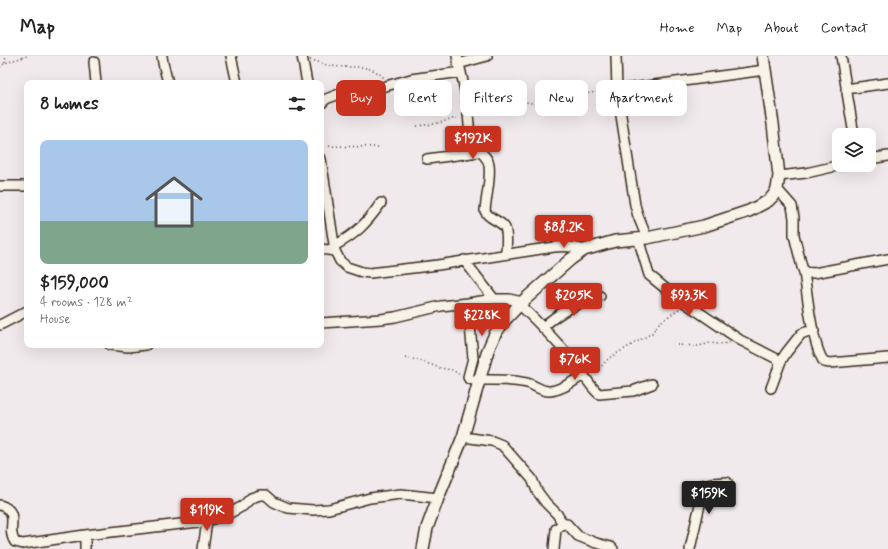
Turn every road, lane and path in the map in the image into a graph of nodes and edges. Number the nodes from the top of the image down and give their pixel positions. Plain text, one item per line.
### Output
1 (6, 56) edge
2 (27, 56) edge
3 (162, 56) edge
4 (231, 56) edge
5 (487, 56) edge
6 (616, 56) edge
7 (763, 56) edge
8 (842, 56) edge
9 (302, 57) edge
10 (94, 62) dead end
11 (6, 63) junction
12 (459, 64) edge
13 (0, 67) edge
14 (765, 70) junction
15 (96, 80) edge
16 (167, 80) edge
17 (236, 80) edge
18 (306, 80) edge
19 (462, 80) edge
20 (617, 80) edge
21 (687, 80) edge
22 (888, 83) edge
23 (390, 86) junction
24 (846, 89) junction
25 (596, 92) edge
26 (324, 101) edge
27 (527, 102) edge
28 (468, 116) joint
29 (621, 116) edge
30 (417, 126) dead end
31 (853, 128) edge
32 (324, 146) edge
33 (379, 147) dead end
34 (479, 152) junction
35 (888, 156) edge
36 (876, 158) edge
37 (427, 159) dead end
38 (832, 167) edge
39 (779, 176) junction
40 (324, 180) edge
41 (0, 186) edge
42 (24, 186) edge
43 (777, 189) junction
44 (381, 203) dead end
45 (643, 238) junction
46 (324, 249) edge
47 (334, 249) junction
48 (584, 250) junction
49 (506, 254) junction
50 (888, 259) edge
51 (464, 260) junction
52 (804, 272) junction
53 (600, 296) dead end
54 (494, 299) junction
55 (468, 303) junction
56 (687, 303) junction
57 (521, 304) junction
58 (24, 313) edge
59 (324, 323) edge
60 (0, 326) edge
61 (543, 327) junction
62 (814, 331) junction
63 (740, 340) junction
64 (677, 345) dead end
65 (405, 358) dead end
66 (888, 358) edge
67 (781, 361) junction
68 (584, 375) junction
69 (468, 377) junction
70 (480, 381) junction
71 (652, 384) dead end
72 (771, 388) dead end
73 (463, 437) junction
74 (727, 482) dead end
75 (438, 498) junction
76 (0, 505) edge
77 (207, 521) junction
78 (563, 524) junction
79 (85, 534) junction
80 (85, 549) edge
81 (203, 549) edge
82 (423, 549) edge
83 (554, 549) edge
84 (613, 549) edge
85 (690, 549) edge

1 - 11 path
2 - 11 path
3 - 16 street
4 - 17 street
5 - 12 street
6 - 20 street
7 - 14 street
8 - 24 street
9 - 18 street
9 - 23 path
10 - 15 street
11 - 13 path
12 - 19 street
12 - 23 street
14 - 21 street
14 - 39 street
22 - 24 street
23 - 26 street
24 - 31 street
25 - 27 path
28 - 30 path
28 - 34 street
29 - 45 street
32 - 33 path
34 - 37 street
34 - 49 street
35 - 36 street
38 - 39 street
39 - 43 street
40 - 47 street
41 - 42 street
43 - 45 street
43 - 52 street
44 - 47 street
45 - 48 street
45 - 56 street
46 - 47 street
47 - 51 street
48 - 49 street
48 - 57 street
49 - 51 street
50 - 52 street
51 - 54 street
52 - 62 street
53 - 61 street
54 - 55 street
54 - 57 street
55 - 59 street
55 - 69 street
56 - 63 street
56 - 68 path
57 - 61 street
57 - 70 street
58 - 60 street
61 - 68 street
62 - 66 street
62 - 67 street
63 - 64 path
63 - 67 street
65 - 69 path
67 - 72 street
68 - 70 street
68 - 71 street
69 - 70 street
70 - 73 street
73 - 75 street
73 - 78 street
74 - 85 street
75 - 77 street
75 - 82 street
76 - 79 street
77 - 79 street
77 - 81 street
78 - 83 street
78 - 84 street
79 - 80 street

